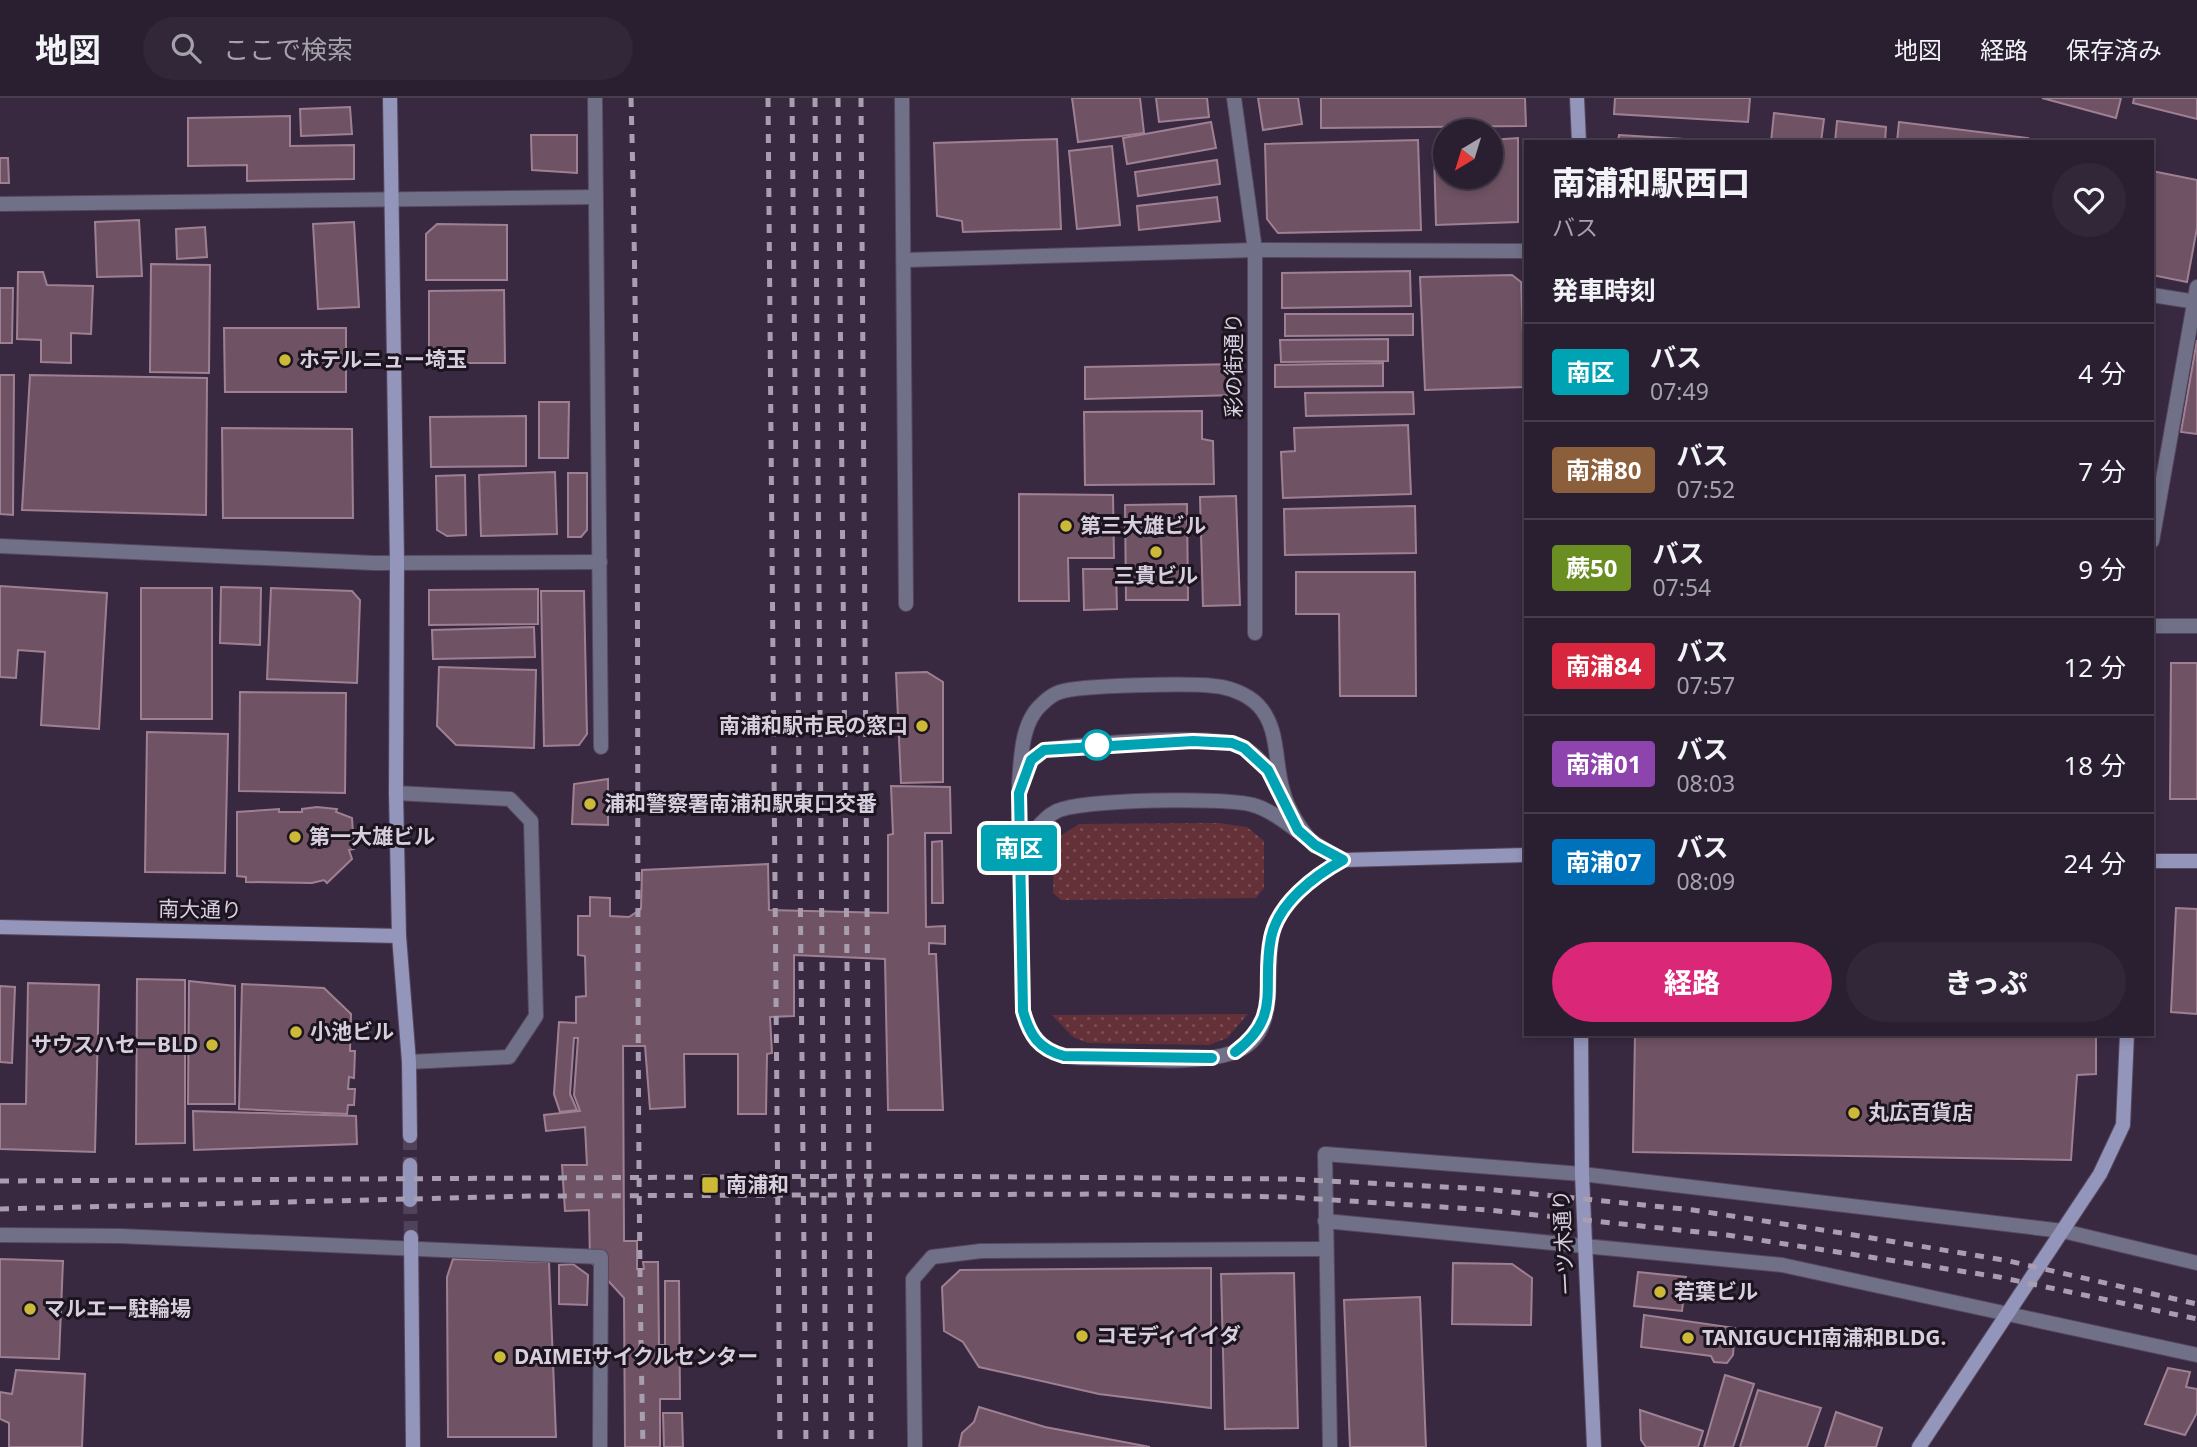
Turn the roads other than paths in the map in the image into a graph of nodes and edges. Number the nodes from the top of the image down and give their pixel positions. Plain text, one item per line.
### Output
1 (390, 98) edge
2 (595, 98) edge
3 (902, 98) edge
4 (1234, 98) edge
5 (1577, 98) edge
6 (1579, 140) edge
7 (596, 197) junction
8 (392, 200) junction
9 (0, 204) edge
10 (1255, 250) junction
11 (1524, 251) edge
12 (905, 260) junction
13 (2154, 295) edge
14 (2196, 297) edge
15 (2154, 530) edge
16 (0, 546) edge
17 (397, 562) junction
18 (600, 562) junction
19 (905, 604) dead end
20 (2154, 626) edge
21 (2197, 626) edge
22 (1255, 633) dead end
23 (601, 747) dead end
24 (396, 793) junction
25 (1019, 793) junction
26 (1315, 845) junction
27 (1524, 855) edge
28 (1343, 860) junction
29 (2154, 861) edge
30 (2197, 861) edge
31 (1019, 869) junction
32 (0, 927) edge
33 (399, 936) junction
34 (1581, 1036) edge
35 (2127, 1036) edge
36 (409, 1062) junction
37 (410, 1136) tunnel mouth
38 (410, 1165) tunnel mouth
39 (1582, 1174) junction
40 (410, 1200) tunnel mouth
41 (1325, 1221) junction
42 (2063, 1231) junction
43 (0, 1235) edge
44 (411, 1243) junction
45 (1587, 1248) junction
46 (1326, 1249) junction
47 (2197, 1263) edge
48 (2010, 1314) junction
49 (2197, 1355) edge
50 (413, 1447) edge
51 (600, 1447) edge
52 (915, 1447) edge
53 (1330, 1447) edge
54 (1594, 1447) edge
55 (1919, 1447) edge

1 - 8 street
2 - 7 street
3 - 12 street
4 - 10 street, 彩の街通り
5 - 6 street
7 - 8 street
7 - 18 street
8 - 9 street
8 - 17 street
10 - 11 street
10 - 12 street
10 - 22 street, 彩の街通り
12 - 19 street
13 - 14 street
14 - 15 street
16 - 17 street
17 - 18 street
17 - 24 street
18 - 23 street
20 - 21 street
24 - 33 street
24 - 36 street
25 - 26 street
25 - 26 street
25 - 31 street
26 - 28 street
26 - 31 street
27 - 28 street
28 - 31 street
29 - 30 street
32 - 33 street, 南大通り
33 - 36 street
34 - 39 street, 一ツ木通り
35 - 42 street
36 - 37 street
38 - 40 street
39 - 41 street
39 - 42 street
39 - 45 street, 一ツ木通り
41 - 45 street
41 - 46 street
42 - 47 street
42 - 48 street
43 - 44 street
44 - 50 street
44 - 51 street
45 - 48 street
45 - 54 street, 一ツ木通り
46 - 52 street
46 - 53 street
48 - 49 street
48 - 55 street

